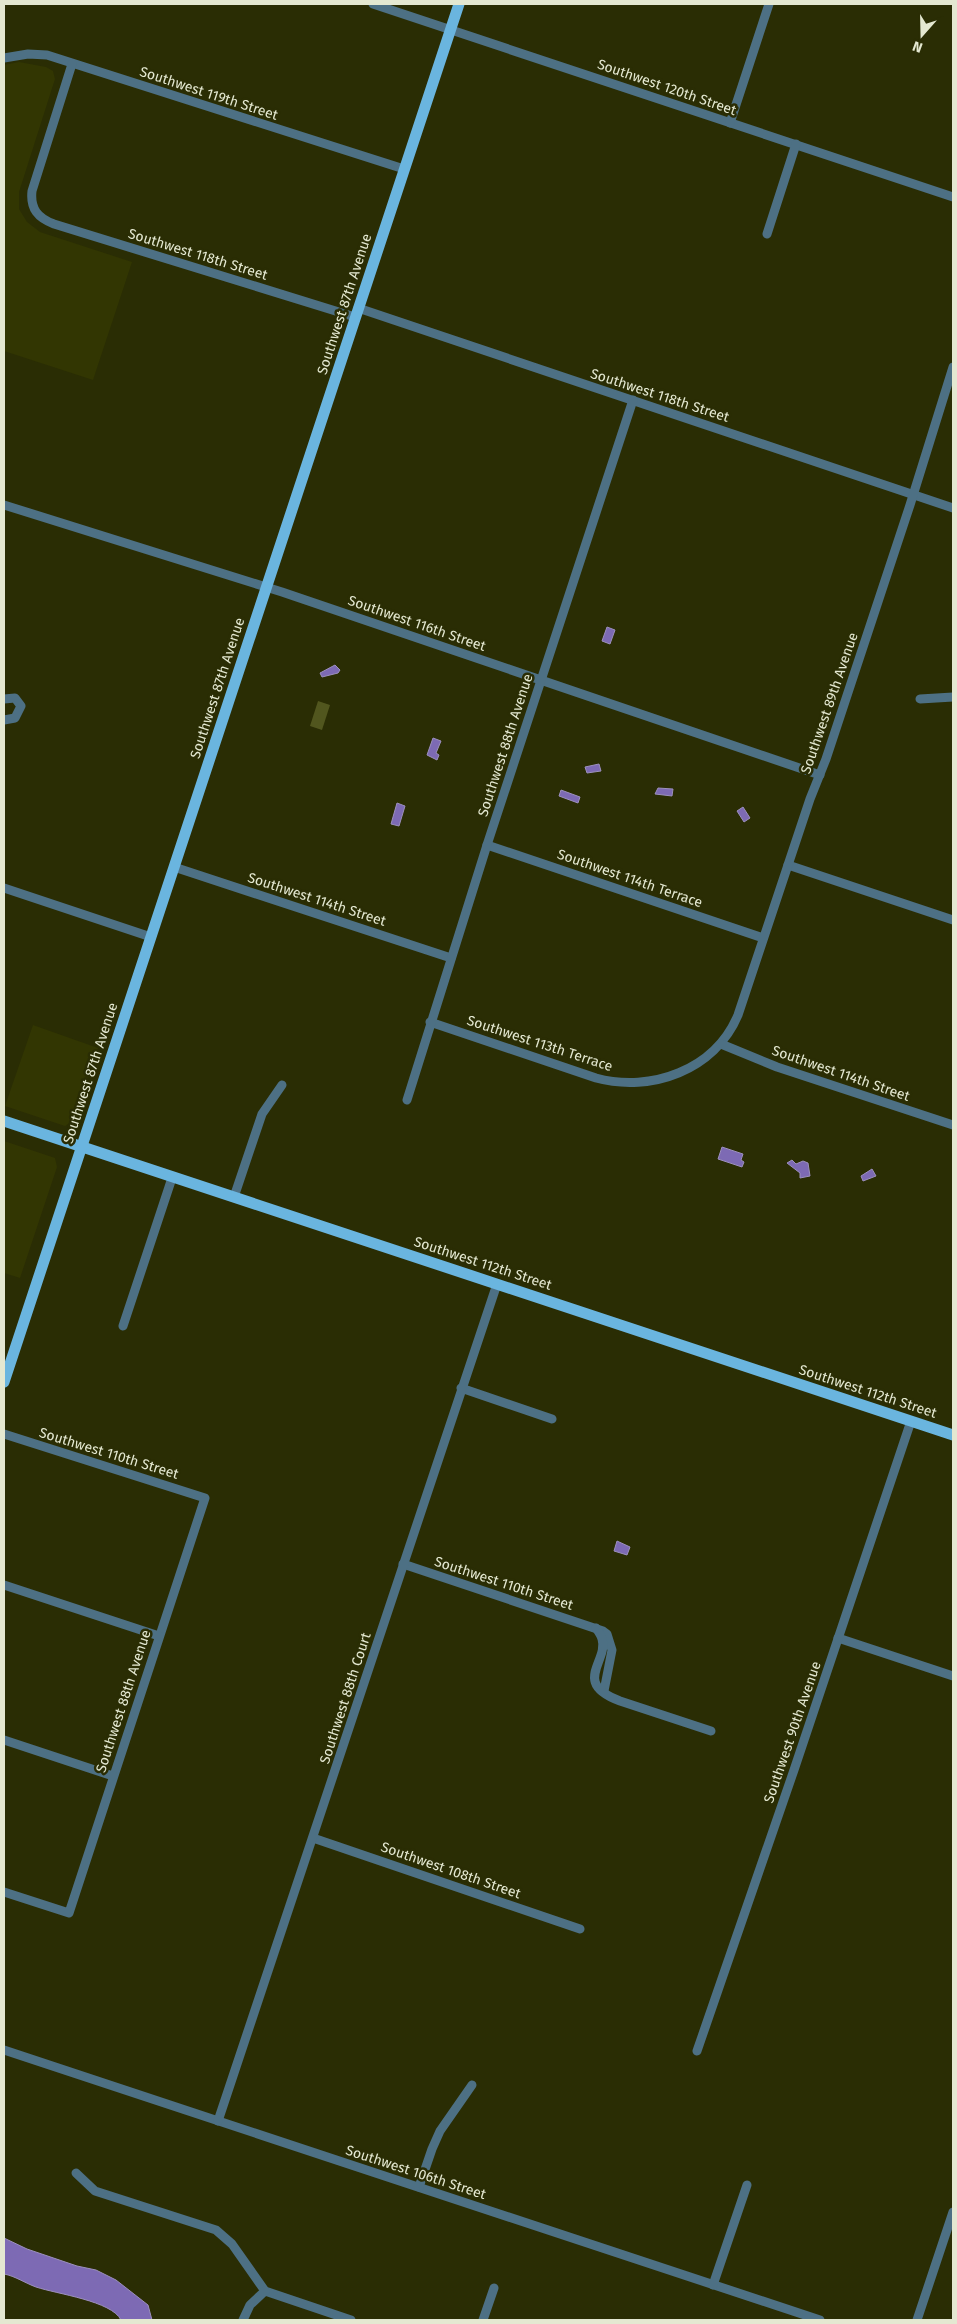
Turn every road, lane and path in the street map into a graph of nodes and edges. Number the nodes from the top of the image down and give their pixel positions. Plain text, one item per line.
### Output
1 (373, 4) edge
2 (459, 4) edge
3 (769, 4) edge
4 (451, 29) junction
5 (4, 58) edge
6 (72, 64) junction
7 (730, 122) junction
8 (796, 144) junction
9 (404, 169) junction
10 (953, 197) edge
11 (767, 234) dead end
12 (356, 313) junction
13 (953, 367) edge
14 (632, 400) junction
15 (913, 493) junction
16 (4, 505) edge
17 (953, 508) edge
18 (266, 587) junction
19 (540, 680) junction
20 (953, 696) edge
21 (4, 698) edge
22 (920, 699) dead end
23 (4, 720) edge
24 (820, 775) junction
25 (487, 845) junction
26 (788, 865) junction
27 (174, 867) junction
28 (4, 888) edge
29 (953, 920) edge
30 (151, 936) junction
31 (764, 938) junction
32 (451, 958) junction
33 (430, 1022) junction
34 (721, 1044) junction
35 (282, 1085) dead end
36 (407, 1100) dead end
37 (4, 1121) edge
38 (953, 1125) edge
39 (81, 1147) junction
40 (172, 1178) junction
41 (234, 1197) junction
42 (497, 1284) junction
43 (123, 1326) dead end
44 (4, 1382) edge
45 (461, 1388) junction
46 (552, 1419) dead end
47 (911, 1420) junction
48 (4, 1434) edge
49 (953, 1435) edge
50 (205, 1498) joint
51 (403, 1564) junction
52 (4, 1585) edge
53 (159, 1636) junction
54 (838, 1638) junction
55 (953, 1676) edge
56 (711, 1731) dead end
57 (4, 1740) edge
58 (113, 1776) junction
59 (313, 1838) junction
60 (4, 1892) edge
61 (580, 1929) dead end
62 (4, 2050) edge
63 (697, 2051) dead end
64 (472, 2084) dead end
65 (218, 2121) junction
66 (76, 2173) dead end
67 (747, 2185) dead end
68 (419, 2187) junction
69 (953, 2212) edge
70 (713, 2285) junction
71 (494, 2288) dead end
72 (265, 2291) junction
73 (243, 2320) edge
74 (351, 2320) edge
75 (483, 2320) edge
76 (820, 2320) edge
77 (917, 2320) edge

1 - 4 street, Southwest 120th Street
2 - 4 main road, Southwest 87th Avenue
3 - 7 street
4 - 7 street, Southwest 120th Street
4 - 9 main road, Southwest 87th Avenue
5 - 6 street, Southwest 119th Street
6 - 9 street, Southwest 119th Street
6 - 12 street, Southwest 118th Street
7 - 8 street, Southwest 120th Street
8 - 10 street, Southwest 120th Street
8 - 11 street
9 - 12 main road, Southwest 87th Avenue
12 - 14 street, Southwest 118th Street
12 - 18 main road, Southwest 87th Avenue
13 - 15 street, Southwest 89th Avenue
14 - 15 street, Southwest 118th Street
14 - 19 street, Southwest 88th Avenue
15 - 17 street, Southwest 118th Street
15 - 24 street, Southwest 89th Avenue
16 - 18 street, Southwest 116th Street
18 - 19 street, Southwest 116th Street
18 - 27 main road, Southwest 87th Avenue
19 - 24 street, Southwest 116th Street
19 - 25 street, Southwest 88th Avenue
20 - 22 street
21 - 23 street
24 - 26 street, Southwest 89th Avenue
25 - 31 street, Southwest 114th Terrace
25 - 32 street, Southwest 88th Avenue
26 - 29 street
26 - 31 street, Southwest 89th Avenue
27 - 30 main road, Southwest 87th Avenue
27 - 32 street, Southwest 114th Street
28 - 30 street
30 - 39 main road, Southwest 87th Avenue
31 - 34 street, Southwest 89th Avenue
32 - 33 street, Southwest 88th Avenue
33 - 34 street, Southwest 113th Terrace
33 - 36 street, Southwest 88th Avenue
34 - 38 street, Southwest 114th Street
35 - 41 street
37 - 39 main road, Southwest 112th Street
39 - 40 main road, Southwest 112th Street
39 - 44 main road, Southwest 87th Avenue
40 - 41 main road, Southwest 112th Street
40 - 43 street
41 - 42 main road, Southwest 112th Street
42 - 45 street, Southwest 88th Court
42 - 47 main road, Southwest 112th Street
45 - 46 street
45 - 51 street, Southwest 88th Court
47 - 49 main road, Southwest 112th Street
47 - 54 street, Southwest 90th Avenue
48 - 50 street, Southwest 110th Street
50 - 53 street, Southwest 88th Avenue
51 - 56 street, Southwest 110th Street
51 - 59 street, Southwest 88th Court
52 - 53 street
53 - 58 street, Southwest 88th Avenue
54 - 55 street
54 - 63 street, Southwest 90th Avenue
57 - 58 street
58 - 60 street, Southwest 88th Avenue
59 - 61 street, Southwest 108th Street
59 - 65 street, Southwest 88th Court
62 - 65 street, Southwest 106th Street
64 - 68 street
65 - 68 street, Southwest 106th Street
66 - 72 street
67 - 70 street
68 - 70 street, Southwest 106th Street
69 - 77 street
70 - 76 street, Southwest 106th Street
71 - 75 street
72 - 73 street
72 - 74 street

